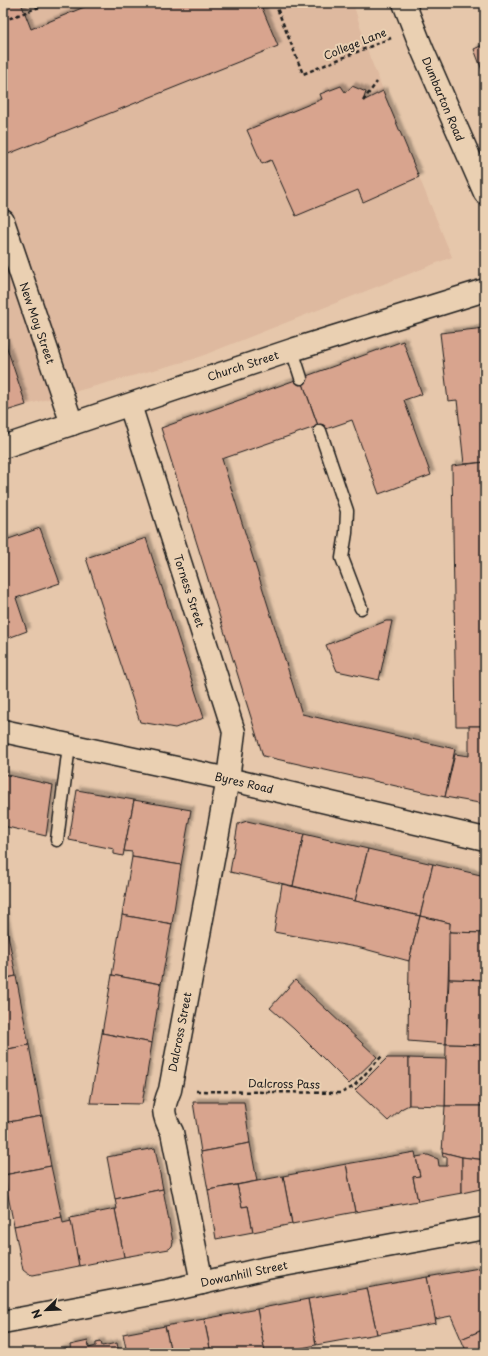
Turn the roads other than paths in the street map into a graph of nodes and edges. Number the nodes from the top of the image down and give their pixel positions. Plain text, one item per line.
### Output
1 (404, 3) edge
2 (485, 193) edge
3 (3, 221) edge
4 (485, 290) edge
5 (292, 350) junction
6 (301, 378) dead end
7 (130, 405) junction
8 (72, 424) junction
9 (320, 431) dead end
10 (3, 447) edge
11 (360, 608) dead end
12 (3, 731) edge
13 (69, 746) junction
14 (228, 779) junction
15 (485, 838) edge
16 (57, 840) dead end
17 (485, 1228) edge
18 (202, 1283) junction
19 (3, 1322) edge

1 - 2 street, Dumbarton Road
3 - 8 street, New Moy Street
4 - 5 street, Church Street
5 - 6 lane
5 - 7 street, Church Street
7 - 8 street, Church Street
7 - 14 street, Torness Street
8 - 10 street, Church Street
9 - 11 lane
12 - 13 street, Byres Road
13 - 14 street, Byres Road
13 - 16 lane
14 - 15 street, Byres Road
14 - 18 street, Dalcross Street
17 - 18 street, Dowanhill Street
18 - 19 street, Dowanhill Street

